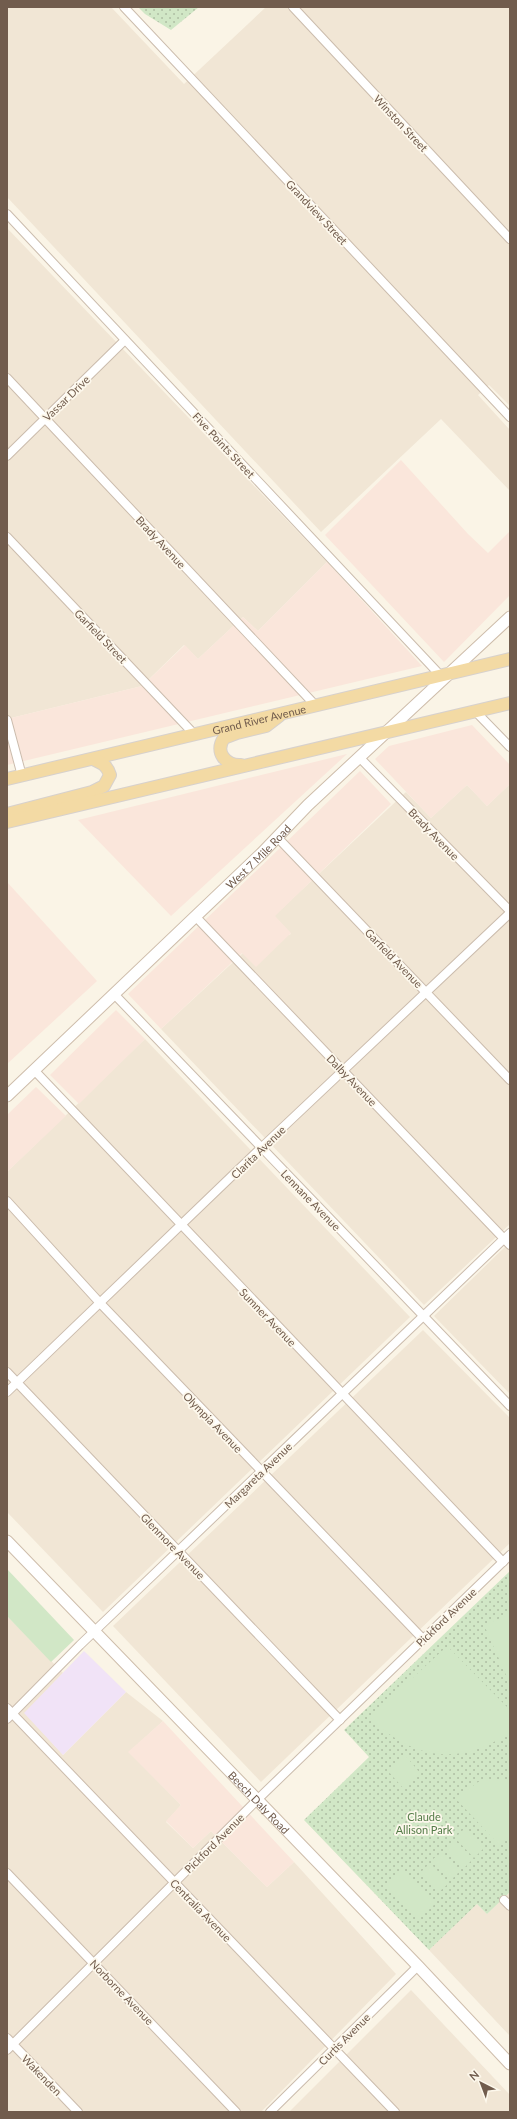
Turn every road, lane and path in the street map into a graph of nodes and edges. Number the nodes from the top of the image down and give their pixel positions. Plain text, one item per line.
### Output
1 (124, 7) edge
2 (293, 7) edge
3 (7, 214) edge
4 (510, 239) edge
5 (126, 340) junction
6 (7, 378) edge
7 (510, 417) edge
8 (45, 418) junction
9 (7, 456) edge
10 (7, 537) edge
11 (510, 617) edge
12 (510, 659) edge
13 (447, 674) junction
14 (510, 703) edge
15 (316, 706) junction
16 (475, 711) junction
17 (281, 714) junction
18 (7, 720) edge
19 (386, 732) junction
20 (194, 734) junction
21 (510, 747) edge
22 (359, 757) junction
23 (93, 759) junction
24 (248, 765) junction
25 (22, 776) junction
26 (7, 779) edge
27 (7, 814) edge
28 (7, 822) edge
29 (277, 837) junction
30 (510, 912) edge
31 (195, 916) junction
32 (426, 992) junction
33 (114, 994) junction
34 (34, 1070) junction
35 (343, 1071) junction
36 (510, 1080) edge
37 (7, 1096) edge
38 (261, 1148) junction
39 (7, 1200) edge
40 (181, 1226) junction
41 (508, 1239) edge
42 (100, 1303) junction
43 (424, 1317) junction
44 (7, 1372) edge
45 (17, 1382) junction
46 (7, 1392) edge
47 (342, 1394) junction
48 (510, 1406) edge
49 (262, 1472) junction
50 (7, 1541) edge
51 (179, 1551) junction
52 (510, 1555) edge
53 (503, 1562) junction
54 (94, 1632) junction
55 (423, 1640) junction
56 (9, 1713) edge
57 (340, 1720) junction
58 (256, 1800) junction
59 (7, 1873) edge
60 (174, 1882) junction
61 (94, 1963) junction
62 (418, 1966) junction
63 (9, 2044) edge
64 (334, 2048) junction
65 (510, 2064) edge
66 (78, 2112) edge
67 (236, 2112) edge
68 (270, 2112) edge
69 (395, 2112) edge

1 - 7 street, Grandview Street
2 - 4 street, Winston Street
3 - 5 street, Five Points Street
5 - 8 street, Vassar Drive
5 - 13 street, Five Points Street
6 - 8 street, Brady Avenue
8 - 9 street, Vassar Drive
8 - 15 street, Brady Avenue
10 - 20 street, Garfield Street
11 - 13 main road, West 7 Mile Road
12 - 13 main road, Grand River Avenue
13 - 15 main road, Grand River Avenue
13 - 19 main road, West 7 Mile Road
14 - 16 main road
15 - 17 main road, Grand River Avenue
16 - 19 main road
16 - 21 street
17 - 20 main road, Grand River Avenue
17 - 24 main road
18 - 25 street
19 - 22 main road, West 7 Mile Road
19 - 24 main road
20 - 23 main road, Grand River Avenue
22 - 29 main road, West 7 Mile Road
22 - 30 street, Brady Avenue
23 - 25 main road, Grand River Avenue
23 - 27 main road
24 - 28 main road
25 - 26 main road, Grand River Avenue
29 - 31 main road, West 7 Mile Road
29 - 32 street, Garfield Avenue
30 - 32 street, Clarita Avenue
31 - 33 main road, West 7 Mile Road
31 - 35 street, Dalby Avenue
32 - 35 street, Clarita Avenue
32 - 36 street, Garfield Avenue
33 - 34 main road, West 7 Mile Road
33 - 38 street, Lennane Avenue
34 - 37 main road, West 7 Mile Road
34 - 40 street, Sumner Avenue
35 - 38 street, Clarita Avenue
35 - 41 street, Dalby Avenue
38 - 40 street, Clarita Avenue
38 - 43 street, Lennane Avenue
39 - 42 street, Olympia Avenue
40 - 42 street, Clarita Avenue
40 - 47 street, Sumner Avenue
41 - 43 street, Margareta Avenue
42 - 45 street, Clarita Avenue
42 - 49 street, Olympia Avenue
43 - 47 street, Margareta Avenue
43 - 48 street, Lennane Avenue
44 - 45 street, Glenmore Avenue
45 - 46 street, Clarita Avenue
45 - 51 street, Glenmore Avenue
47 - 49 street, Margareta Avenue
47 - 53 street, Sumner Avenue
49 - 51 street, Margareta Avenue
49 - 55 street, Olympia Avenue
50 - 54 main road, Beech Daly Road
51 - 54 street, Margareta Avenue
51 - 57 street, Glenmore Avenue
52 - 53 street, Pickford Avenue
53 - 55 street, Pickford Avenue
54 - 56 street, Margareta Avenue
54 - 58 main road, Beech Daly Road
55 - 57 street, Pickford Avenue
56 - 60 street, Centralia Avenue
57 - 58 street, Pickford Avenue
58 - 60 street, Pickford Avenue
58 - 62 main road, Beech Daly Road
59 - 61 street, Norborne Avenue
60 - 61 street, Pickford Avenue
60 - 64 street, Centralia Avenue
61 - 63 street, Pickford Avenue
61 - 67 street, Norborne Avenue
62 - 64 street, Curtis Avenue
62 - 65 main road, Beech Daly Road
63 - 66 street, Wakenden
64 - 68 street, Curtis Avenue
64 - 69 street, Centralia Avenue

